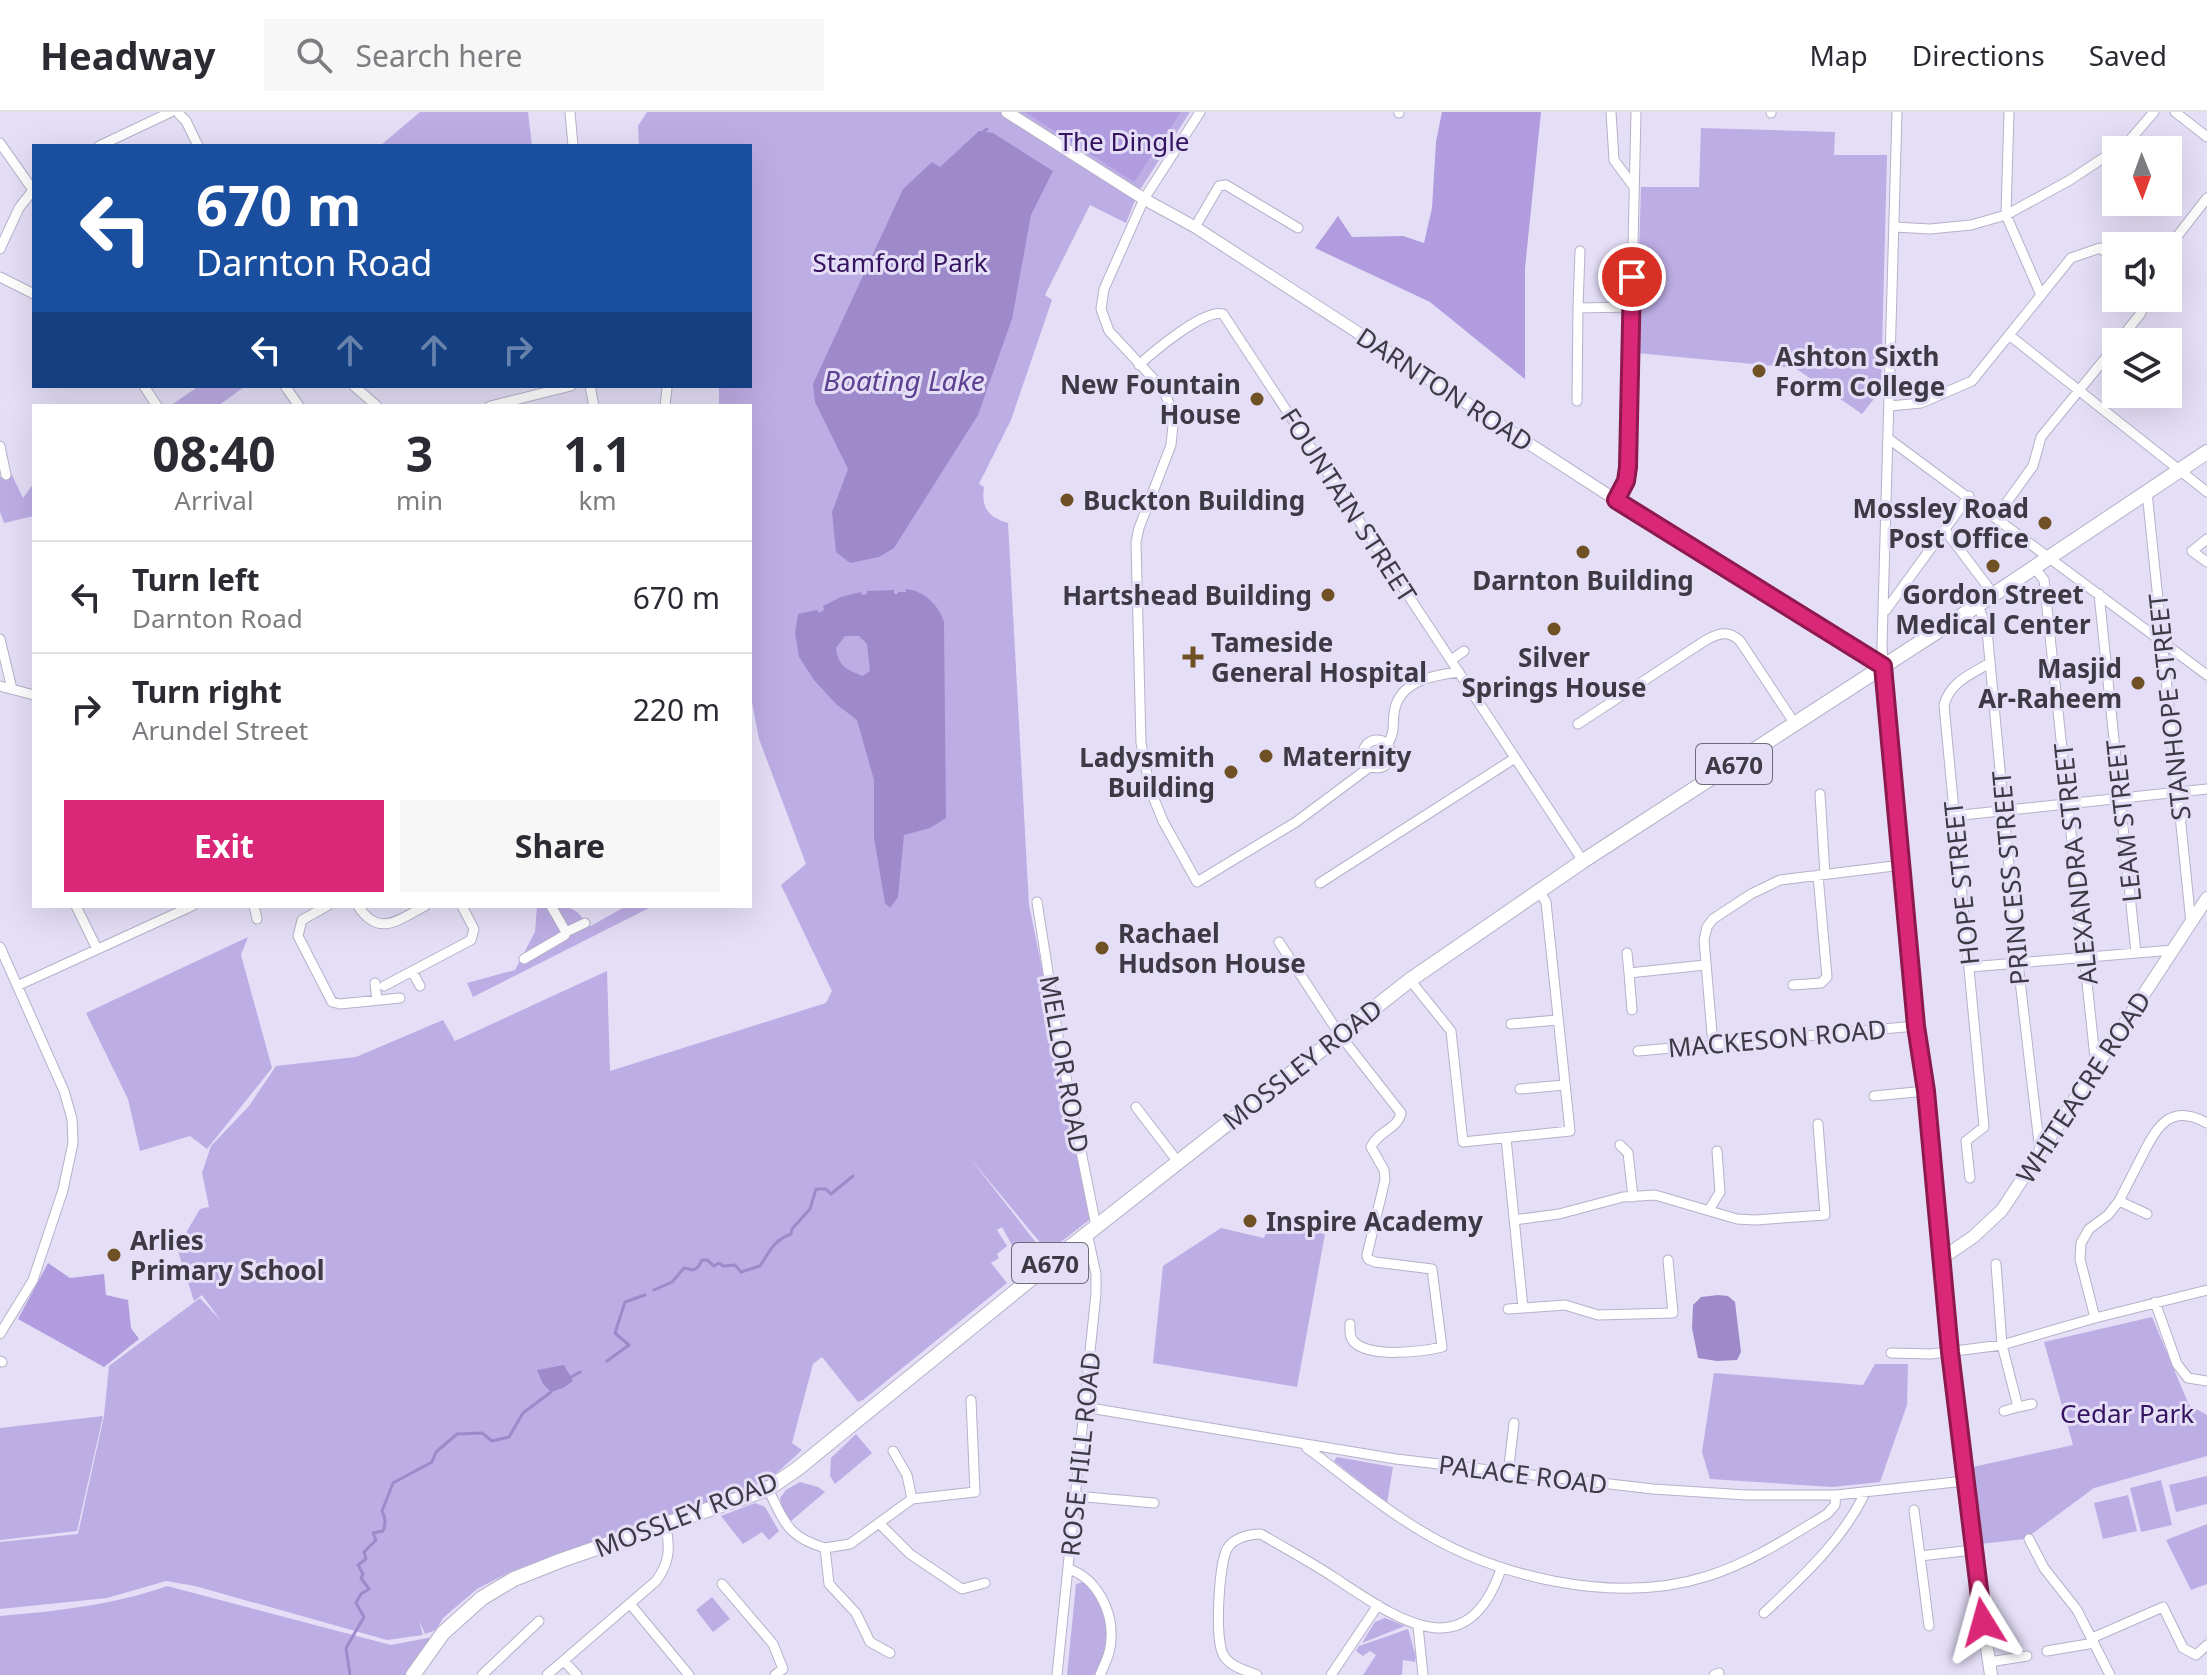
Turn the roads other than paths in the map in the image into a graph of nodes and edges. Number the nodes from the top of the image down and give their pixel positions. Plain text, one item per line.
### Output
1 (176, 112) edge
2 (570, 112) edge
3 (1007, 112) edge
4 (1200, 112) edge
5 (1611, 112) edge
6 (1636, 112) edge
7 (1897, 112) edge
8 (2009, 112) edge
9 (2154, 112) edge
10 (2175, 112) edge
11 (2207, 137) edge
12 (0, 143) edge
13 (104, 144) edge
14 (197, 144) edge
15 (573, 144) edge
16 (32, 187) edge
17 (1634, 187) junction
18 (32, 192) edge
19 (2207, 198) edge
20 (1144, 199) junction
21 (2006, 215) junction
22 (1195, 227) junction
23 (1894, 227) junction
24 (1298, 228) dead end
25 (2180, 232) edge
26 (0, 249) edge
27 (2102, 250) edge
28 (1580, 251) dead end
29 (0, 277) edge
30 (32, 293) edge
31 (2041, 295) junction
32 (1631, 307) junction
33 (1578, 308) junction
34 (2141, 312) edge
35 (2129, 328) edge
36 (2009, 335) junction
37 (2102, 362) edge
38 (1139, 365) junction
39 (356, 388) edge
40 (563, 388) edge
41 (667, 388) dead end
42 (2079, 390) junction
43 (1577, 401) dead end
44 (375, 404) edge
45 (498, 404) edge
46 (665, 404) edge
47 (1890, 406) junction
48 (1889, 439) junction
49 (0, 446) edge
50 (2207, 452) edge
51 (2178, 470) junction
52 (6, 475) dead end
53 (2147, 492) junction
54 (2207, 492) edge
55 (1969, 496) junction
56 (1616, 500) junction
57 (1996, 517) junction
58 (1945, 530) junction
59 (2207, 539) edge
60 (2048, 559) junction
61 (2207, 562) edge
62 (2035, 568) junction
63 (2099, 594) junction
64 (1994, 595) junction
65 (1978, 605) junction
66 (1885, 611) junction
67 (0, 639) edge
68 (2164, 644) junction
69 (1464, 651) dead end
70 (1451, 660) junction
71 (1990, 663) junction
72 (1883, 666) junction
73 (1459, 672) junction
74 (2207, 675) edge
75 (0, 686) edge
76 (12, 689) junction
77 (32, 694) edge
78 (1578, 724) dead end
79 (1795, 724) junction
80 (1387, 745) junction
81 (1515, 758) junction
82 (1371, 766) junction
83 (2207, 789) edge
84 (2178, 793) junction
85 (1820, 794) dead end
86 (2121, 798) junction
87 (2069, 803) junction
88 (2004, 810) junction
89 (1953, 816) junction
90 (1583, 861) junction
91 (1902, 865) junction
92 (1822, 875) junction
93 (1320, 883) dead end
94 (1539, 891) junction
95 (2207, 898) edge
96 (1037, 902) dead end
97 (77, 908) edge
98 (180, 908) edge
99 (254, 908) edge
100 (323, 908) edge
101 (360, 908) edge
102 (421, 908) edge
103 (463, 908) edge
104 (552, 908) edge
105 (257, 919) dead end
106 (585, 923) dead end
107 (2191, 923) junction
108 (566, 932) junction
109 (1279, 942) dead end
110 (0, 947) edge
111 (97, 949) junction
112 (2173, 950) junction
113 (1627, 953) dead end
114 (2136, 953) junction
115 (2085, 957) junction
116 (524, 959) dead end
117 (2018, 963) junction
118 (1705, 965) junction
119 (1970, 967) junction
120 (412, 971) junction
121 (1629, 973) junction
122 (1410, 980) junction
123 (1793, 985) dead end
124 (17, 986) junction
125 (420, 986) dead end
126 (400, 998) dead end
127 (377, 1000) junction
128 (1632, 1010) dead end
129 (1558, 1020) junction
130 (1511, 1024) dead end
131 (1916, 1026) junction
132 (1340, 1035) junction
133 (1713, 1045) junction
134 (1638, 1051) dead end
135 (2096, 1067) junction
136 (1564, 1085) junction
137 (1520, 1089) dead end
138 (1926, 1091) junction
139 (1874, 1096) dead end
140 (1136, 1107) dead end
141 (2207, 1123) edge
142 (1818, 1124) dead end
143 (1506, 1138) junction
144 (1620, 1145) dead end
145 (1717, 1151) dead end
146 (2040, 1152) junction
147 (1178, 1162) junction
148 (1970, 1178) dead end
149 (1633, 1197) junction
150 (2119, 1201) junction
151 (1709, 1210) junction
152 (2147, 1214) dead end
153 (1514, 1220) junction
154 (1092, 1230) junction
155 (1941, 1259) junction
156 (1668, 1260) dead end
157 (1996, 1264) dead end
158 (2207, 1290) edge
159 (2155, 1302) junction
160 (1523, 1308) junction
161 (1508, 1309) dead end
162 (2095, 1318) junction
163 (1350, 1324) dead end
164 (0, 1334) edge
165 (2002, 1345) junction
166 (1950, 1352) junction
167 (1891, 1353) dead end
168 (2207, 1381) edge
169 (971, 1400) dead end
170 (2032, 1404) dead end
171 (1084, 1407) junction
172 (2018, 1407) junction
173 (2004, 1411) dead end
174 (1514, 1423) dead end
175 (1303, 1445) junction
176 (893, 1451) dead end
177 (1508, 1474) junction
178 (1965, 1481) junction
179 (768, 1489) junction
180 (1865, 1493) junction
181 (1836, 1495) junction
182 (1075, 1496) junction
183 (912, 1499) junction
184 (1154, 1503) dead end
185 (1914, 1510) dead end
186 (879, 1523) junction
187 (666, 1526) junction
188 (2029, 1539) dead end
189 (825, 1548) junction
190 (1973, 1550) junction
191 (1920, 1556) junction
192 (1068, 1569) junction
193 (1501, 1569) junction
194 (985, 1583) dead end
195 (722, 1584) dead end
196 (631, 1605) junction
197 (1378, 1605) junction
198 (1764, 1613) dead end
199 (539, 1621) dead end
200 (1418, 1626) junction
201 (1929, 1626) dead end
202 (2093, 1640) junction
203 (2207, 1645) edge
204 (2047, 1651) dead end
205 (890, 1653) dead end
206 (2027, 1656) dead end
207 (564, 1661) junction
208 (1990, 1668) edge
209 (782, 1673) edge
210 (413, 1675) edge
211 (482, 1675) edge
212 (547, 1675) edge
213 (577, 1675) edge
214 (689, 1675) edge
215 (1057, 1675) edge
216 (1100, 1675) edge
217 (1257, 1675) edge
218 (1331, 1675) edge
219 (1423, 1675) edge
220 (2110, 1675) edge

1 - 13 street
1 - 14 street
2 - 15 street
3 - 20 street, DARNTON ROAD
4 - 20 street
5 - 17 street
6 - 17 street
7 - 23 street
8 - 21 street
9 - 21 street
10 - 11 street
12 - 16 street
17 - 32 street
18 - 26 street
19 - 25 street
20 - 22 street, DARNTON ROAD
20 - 38 street
21 - 23 street
21 - 31 street
22 - 24 street
22 - 56 street, DARNTON ROAD
23 - 47 street
27 - 31 street
28 - 33 street
29 - 30 street
31 - 36 street
32 - 33 street
32 - 56 street
33 - 43 street
34 - 35 street
36 - 42 street
36 - 47 street
37 - 42 street
38 - 70 street, FOUNTAIN STREET
38 - 82 street
39 - 44 street
40 - 45 street
41 - 46 street
42 - 51 street
42 - 57 street
47 - 48 street
48 - 55 street
48 - 66 street
49 - 52 street
50 - 51 main road, MOSSLEY ROAD / A670
51 - 53 main road, MOSSLEY ROAD / A670
51 - 54 street
53 - 60 main road, MOSSLEY ROAD / A670
53 - 68 street, STANHOPE STREET
55 - 57 street
55 - 58 street
56 - 72 street, DARNTON ROAD
57 - 60 street
58 - 64 street
58 - 66 street
59 - 61 street
60 - 62 main road, MOSSLEY ROAD / A670
60 - 63 street
62 - 64 main road, MOSSLEY ROAD / A670
62 - 87 street, ALEXANDRA STREET
63 - 68 street
63 - 86 street, LEAM STREET
64 - 65 main road, MOSSLEY ROAD / A670
65 - 71 street, PRINCESS STREET
65 - 72 main road, MOSSLEY ROAD / A670
66 - 72 street
67 - 76 street
68 - 74 street
68 - 84 street, STANHOPE STREET
69 - 70 street
70 - 73 street, FOUNTAIN STREET
71 - 88 street, PRINCESS STREET
71 - 89 street, HOPE STREET
72 - 79 main road, MOSSLEY ROAD / A670
72 - 91 main road
73 - 80 street
73 - 81 street, FOUNTAIN STREET
75 - 76 street
76 - 77 street
78 - 79 street
79 - 90 main road, MOSSLEY ROAD / A670
80 - 82 street
80 - 82 street
81 - 90 street, FOUNTAIN STREET
81 - 93 street
83 - 84 street
84 - 86 street
84 - 107 street, STANHOPE STREET
85 - 92 street
86 - 87 street
86 - 114 street, LEAM STREET
87 - 88 street
87 - 115 street, ALEXANDRA STREET
88 - 89 street
88 - 117 street, PRINCESS STREET
89 - 119 street, HOPE STREET
90 - 94 main road, MOSSLEY ROAD / A670
91 - 92 street
91 - 131 main road
92 - 118 street
92 - 123 street
94 - 122 main road, MOSSLEY ROAD / A670
94 - 129 street
95 - 107 main road, WHITEACRE ROAD
96 - 154 street, MELLOR ROAD
97 - 111 street
98 - 111 street
99 - 105 street
100 - 127 street
101 - 102 street
103 - 120 street
104 - 108 street
106 - 108 street
107 - 112 main road, WHITEACRE ROAD
108 - 116 street
109 - 132 street
110 - 124 street
111 - 124 street
112 - 114 street
112 - 135 main road, WHITEACRE ROAD
113 - 121 street
114 - 115 street
115 - 117 street
115 - 135 street, ALEXANDRA STREET
117 - 119 street
117 - 146 street, PRINCESS STREET
118 - 121 street
118 - 133 street
119 - 148 street, HOPE STREET
120 - 125 street
120 - 127 street
121 - 128 street
122 - 132 main road, MOSSLEY ROAD / A670
122 - 143 street
124 - 164 street
126 - 127 street
129 - 130 street
129 - 136 street
131 - 133 street, MACKESON ROAD
131 - 138 main road
132 - 147 main road, MOSSLEY ROAD / A670
132 - 163 street
133 - 134 street, MACKESON ROAD
135 - 146 main road, WHITEACRE ROAD
136 - 137 street
136 - 143 street
138 - 139 street
138 - 155 main road
140 - 147 street
141 - 150 street
142 - 151 street
143 - 153 street
144 - 149 street
145 - 151 street
146 - 155 main road, WHITEACRE ROAD
147 - 154 main road, MOSSLEY ROAD / A670
149 - 151 street
149 - 153 street
150 - 152 street
150 - 162 street
153 - 160 street
154 - 171 street, ROSE HILL ROAD
154 - 179 main road, MOSSLEY ROAD / A670
155 - 166 main road
156 - 160 street
157 - 165 street
158 - 159 street
159 - 162 street
159 - 168 street
160 - 161 street
162 - 165 street
165 - 166 street
165 - 172 street
166 - 167 street
166 - 178 main road
169 - 183 street
170 - 172 street
171 - 175 street, PALACE ROAD
171 - 182 street, ROSE HILL ROAD
172 - 173 street
174 - 177 street
175 - 177 street, PALACE ROAD
175 - 193 street
176 - 183 street
177 - 181 street, PALACE ROAD
178 - 180 street, PALACE ROAD
178 - 190 main road
179 - 187 main road, MOSSLEY ROAD / A670
179 - 189 street
180 - 181 street, PALACE ROAD
180 - 198 street
181 - 193 street
182 - 184 street
182 - 192 street, ROSE HILL ROAD
183 - 186 street
185 - 191 street
186 - 189 street
186 - 194 street
187 - 196 street
187 - 210 main road, MOSSLEY ROAD / A670
188 - 202 street
189 - 205 street
190 - 191 street
190 - 208 main road
191 - 201 street
192 - 215 street, ROSE HILL ROAD
192 - 216 street
193 - 200 street
195 - 209 street
196 - 207 street
196 - 214 street
197 - 200 street
197 - 217 street
197 - 218 street
199 - 211 street
200 - 219 street
202 - 203 street
202 - 204 street
202 - 220 street
206 - 208 street
207 - 212 street
207 - 213 street

